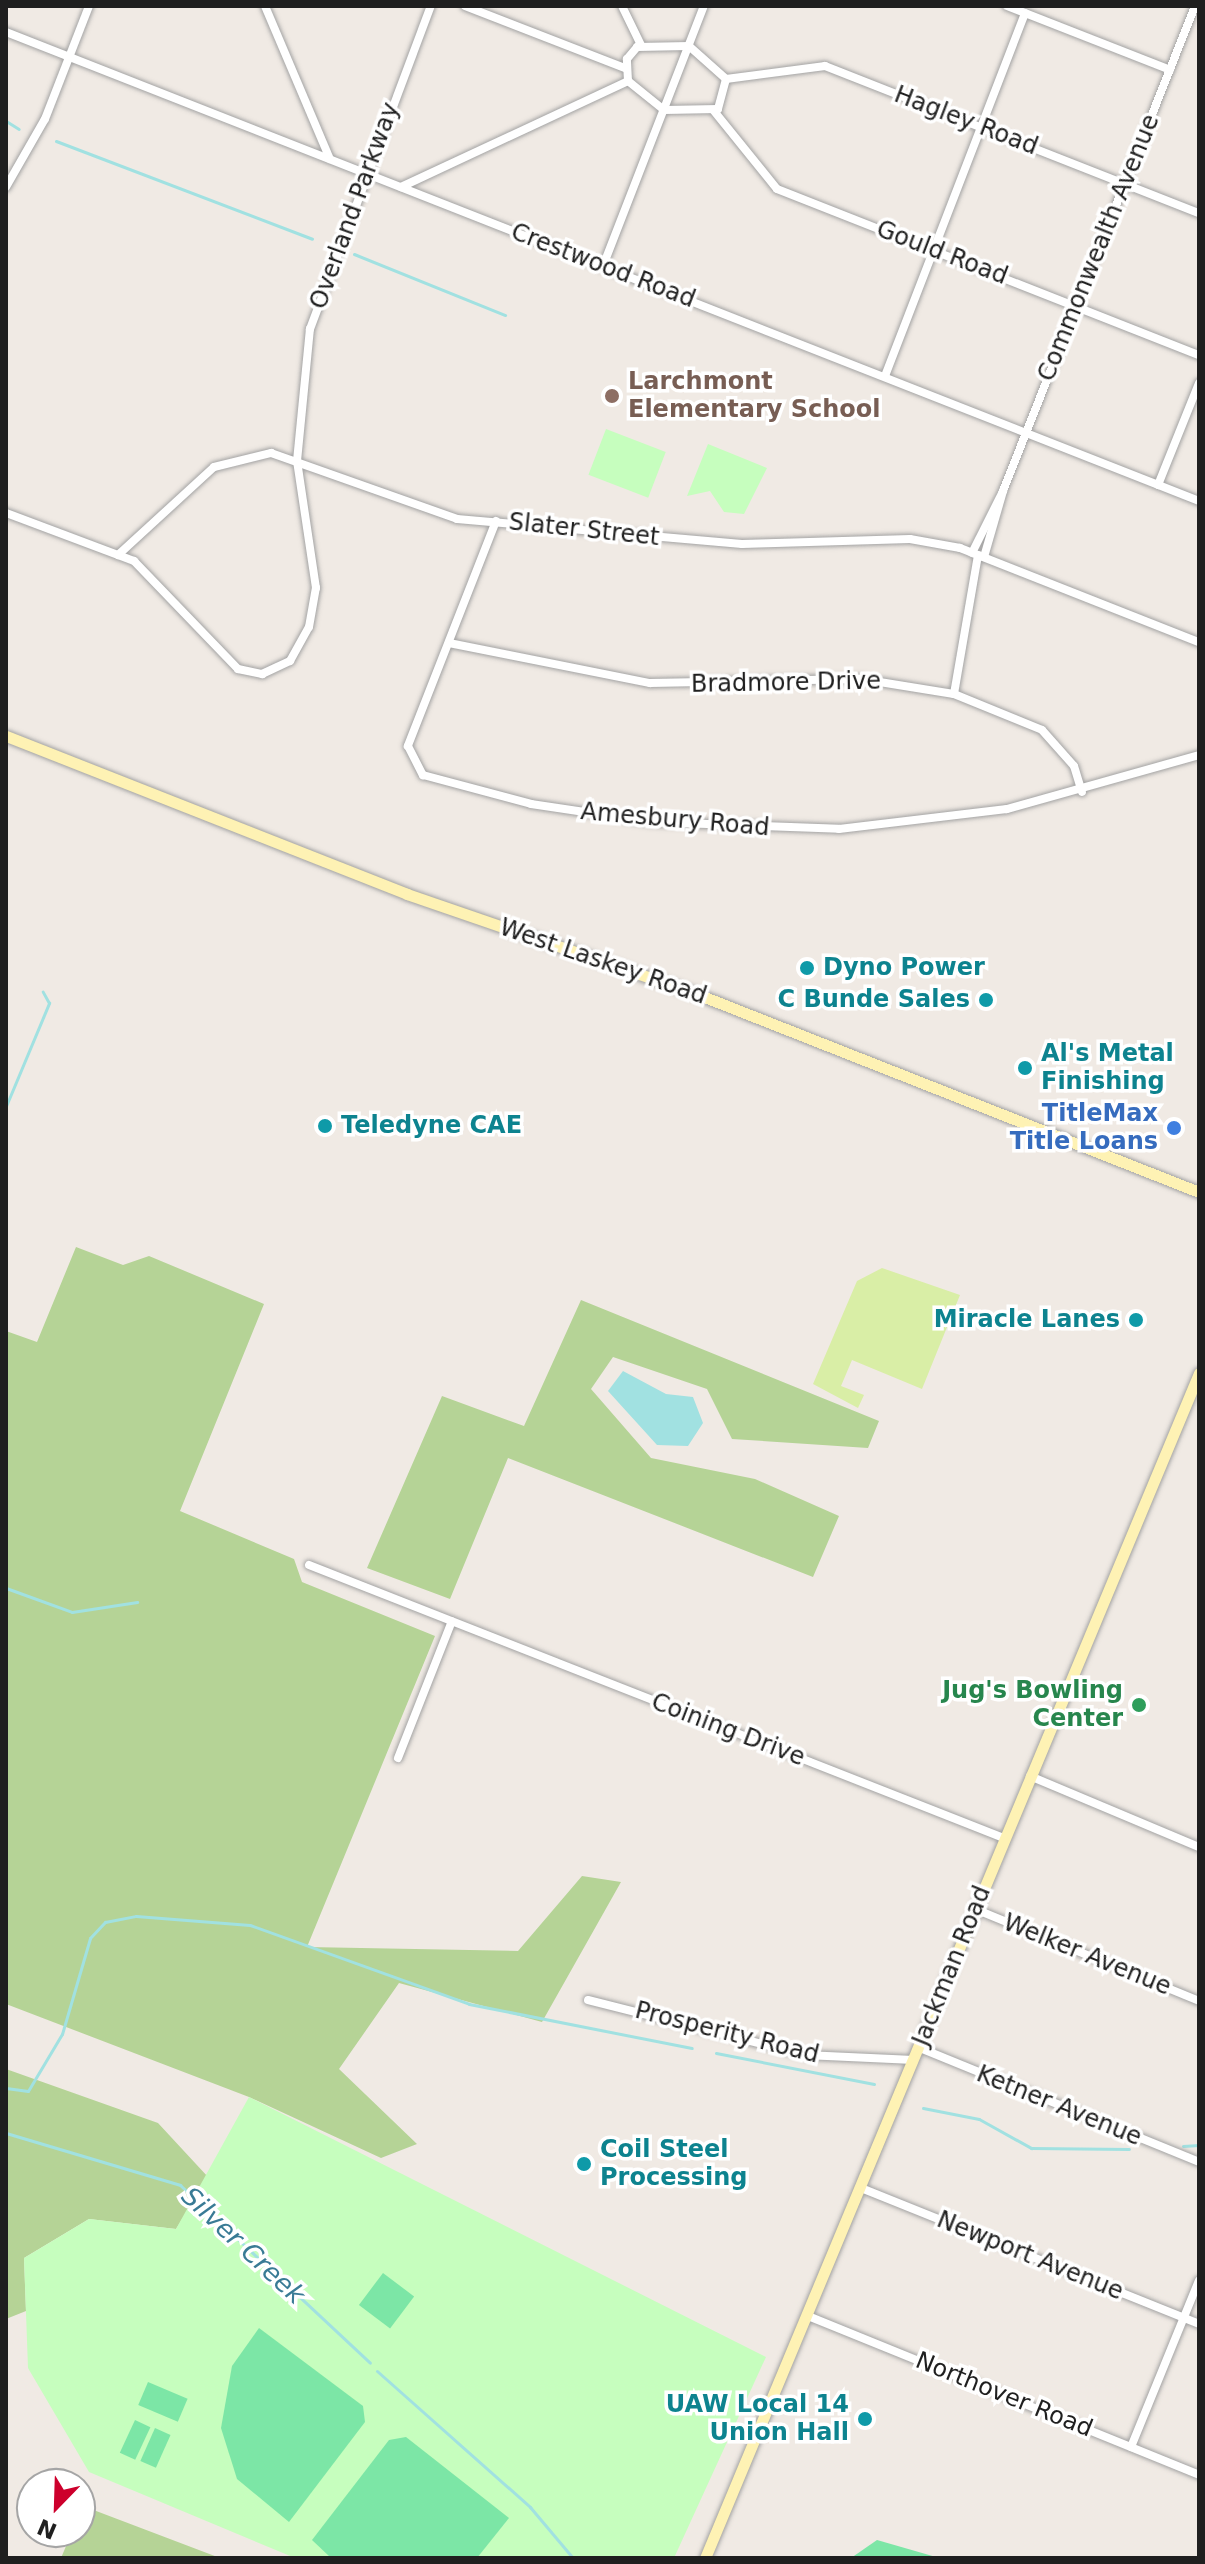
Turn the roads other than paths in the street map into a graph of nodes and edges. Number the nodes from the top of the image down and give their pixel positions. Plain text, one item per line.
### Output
1 (89, 6) edge
2 (265, 6) edge
3 (431, 6) edge
4 (465, 6) edge
5 (622, 6) edge
6 (704, 6) edge
7 (1007, 6) edge
8 (1195, 6) edge
9 (1025, 13) junction
10 (6, 32) edge
11 (641, 45) junction
12 (689, 46) junction
13 (69, 57) junction
14 (625, 68) junction
15 (1170, 70) junction
16 (726, 79) junction
17 (628, 81) junction
18 (664, 110) junction
19 (714, 111) junction
20 (982, 126) junction
21 (330, 159) junction
22 (365, 173) junction
23 (1125, 184) junction
24 (6, 187) edge
25 (401, 187) junction
26 (1199, 213) edge
27 (934, 249) junction
28 (603, 266) junction
29 (1077, 306) junction
30 (1199, 355) edge
31 (885, 376) junction
32 (1199, 383) edge
33 (1026, 433) junction
34 (297, 461) junction
35 (1158, 485) junction
36 (1199, 501) edge
37 (6, 513) edge
38 (496, 521) junction
39 (118, 555) junction
40 (978, 555) junction
41 (1199, 642) edge
42 (449, 643) junction
43 (954, 694) junction
44 (6, 736) edge
45 (1199, 755) edge
46 (1082, 792) junction
47 (1199, 1192) edge
48 (1199, 1373) edge
49 (309, 1565) dead end
50 (452, 1621) junction
51 (398, 1758) dead end
52 (1030, 1776) junction
53 (1004, 1838) junction
54 (1199, 1847) edge
55 (975, 1909) junction
56 (588, 2000) dead end
57 (1199, 2001) edge
58 (920, 2048) junction
59 (914, 2060) junction
60 (1199, 2162) edge
61 (861, 2188) junction
62 (1199, 2280) edge
63 (808, 2316) junction
64 (1184, 2318) junction
65 (1199, 2324) edge
66 (1131, 2447) junction
67 (1199, 2475) edge
68 (705, 2558) edge

1 - 13 street
2 - 21 street
3 - 22 street, Overland Parkway
4 - 14 street
5 - 11 street
6 - 12 street
7 - 9 street
8 - 15 street, Commonwealth Avenue
9 - 15 street
9 - 20 street
10 - 13 street, Crestwood Road
11 - 12 street
11 - 14 street
12 - 16 street
12 - 18 street
13 - 21 street, Crestwood Road
13 - 24 street
14 - 17 street
15 - 23 street, Commonwealth Avenue
16 - 19 street
16 - 20 street, Hagley Road
17 - 18 street
17 - 25 street
18 - 19 street
18 - 28 street
19 - 27 street, Gould Road
20 - 23 street, Hagley Road
20 - 27 street
21 - 22 street, Crestwood Road
22 - 25 street, Crestwood Road
22 - 34 street, Overland Parkway
23 - 26 street, Hagley Road
23 - 29 street, Commonwealth Avenue
25 - 28 street, Crestwood Road
27 - 29 street, Gould Road
27 - 31 street
28 - 31 street, Crestwood Road
29 - 30 street, Gould Road
29 - 33 street, Commonwealth Avenue
31 - 33 street, Crestwood Road
32 - 35 street
33 - 35 street, Crestwood Road
33 - 40 street, Commonwealth Avenue
34 - 38 street, Slater Street
34 - 39 street, Slater Street
34 - 39 street, Overland Parkway
35 - 36 street, Crestwood Road
37 - 39 street
38 - 40 street, Slater Street
38 - 42 street, Amesbury Road
40 - 41 street, Slater Street
40 - 43 street, Commonwealth Avenue
42 - 43 street, Bradmore Drive
42 - 46 street, Amesbury Road
43 - 46 street, Bradmore Drive
44 - 47 main road, West Laskey Road
45 - 46 street, Amesbury Road
48 - 52 main road, Jackman Road
49 - 50 street, Coining Drive
50 - 51 street
50 - 53 street, Coining Drive
52 - 53 main road, Jackman Road
52 - 54 street
53 - 55 main road, Jackman Road
55 - 57 street, Welker Avenue
55 - 58 main road, Jackman Road
56 - 59 street, Prosperity Road
58 - 59 main road, Jackman Road
58 - 60 street, Ketner Avenue
59 - 61 main road, Jackman Road
61 - 63 main road, Jackman Road
61 - 64 street, Newport Avenue
62 - 64 street
63 - 66 street, Northover Road
63 - 68 main road, Jackman Road
64 - 65 street, Newport Avenue
64 - 66 street
66 - 67 street, Northover Road

